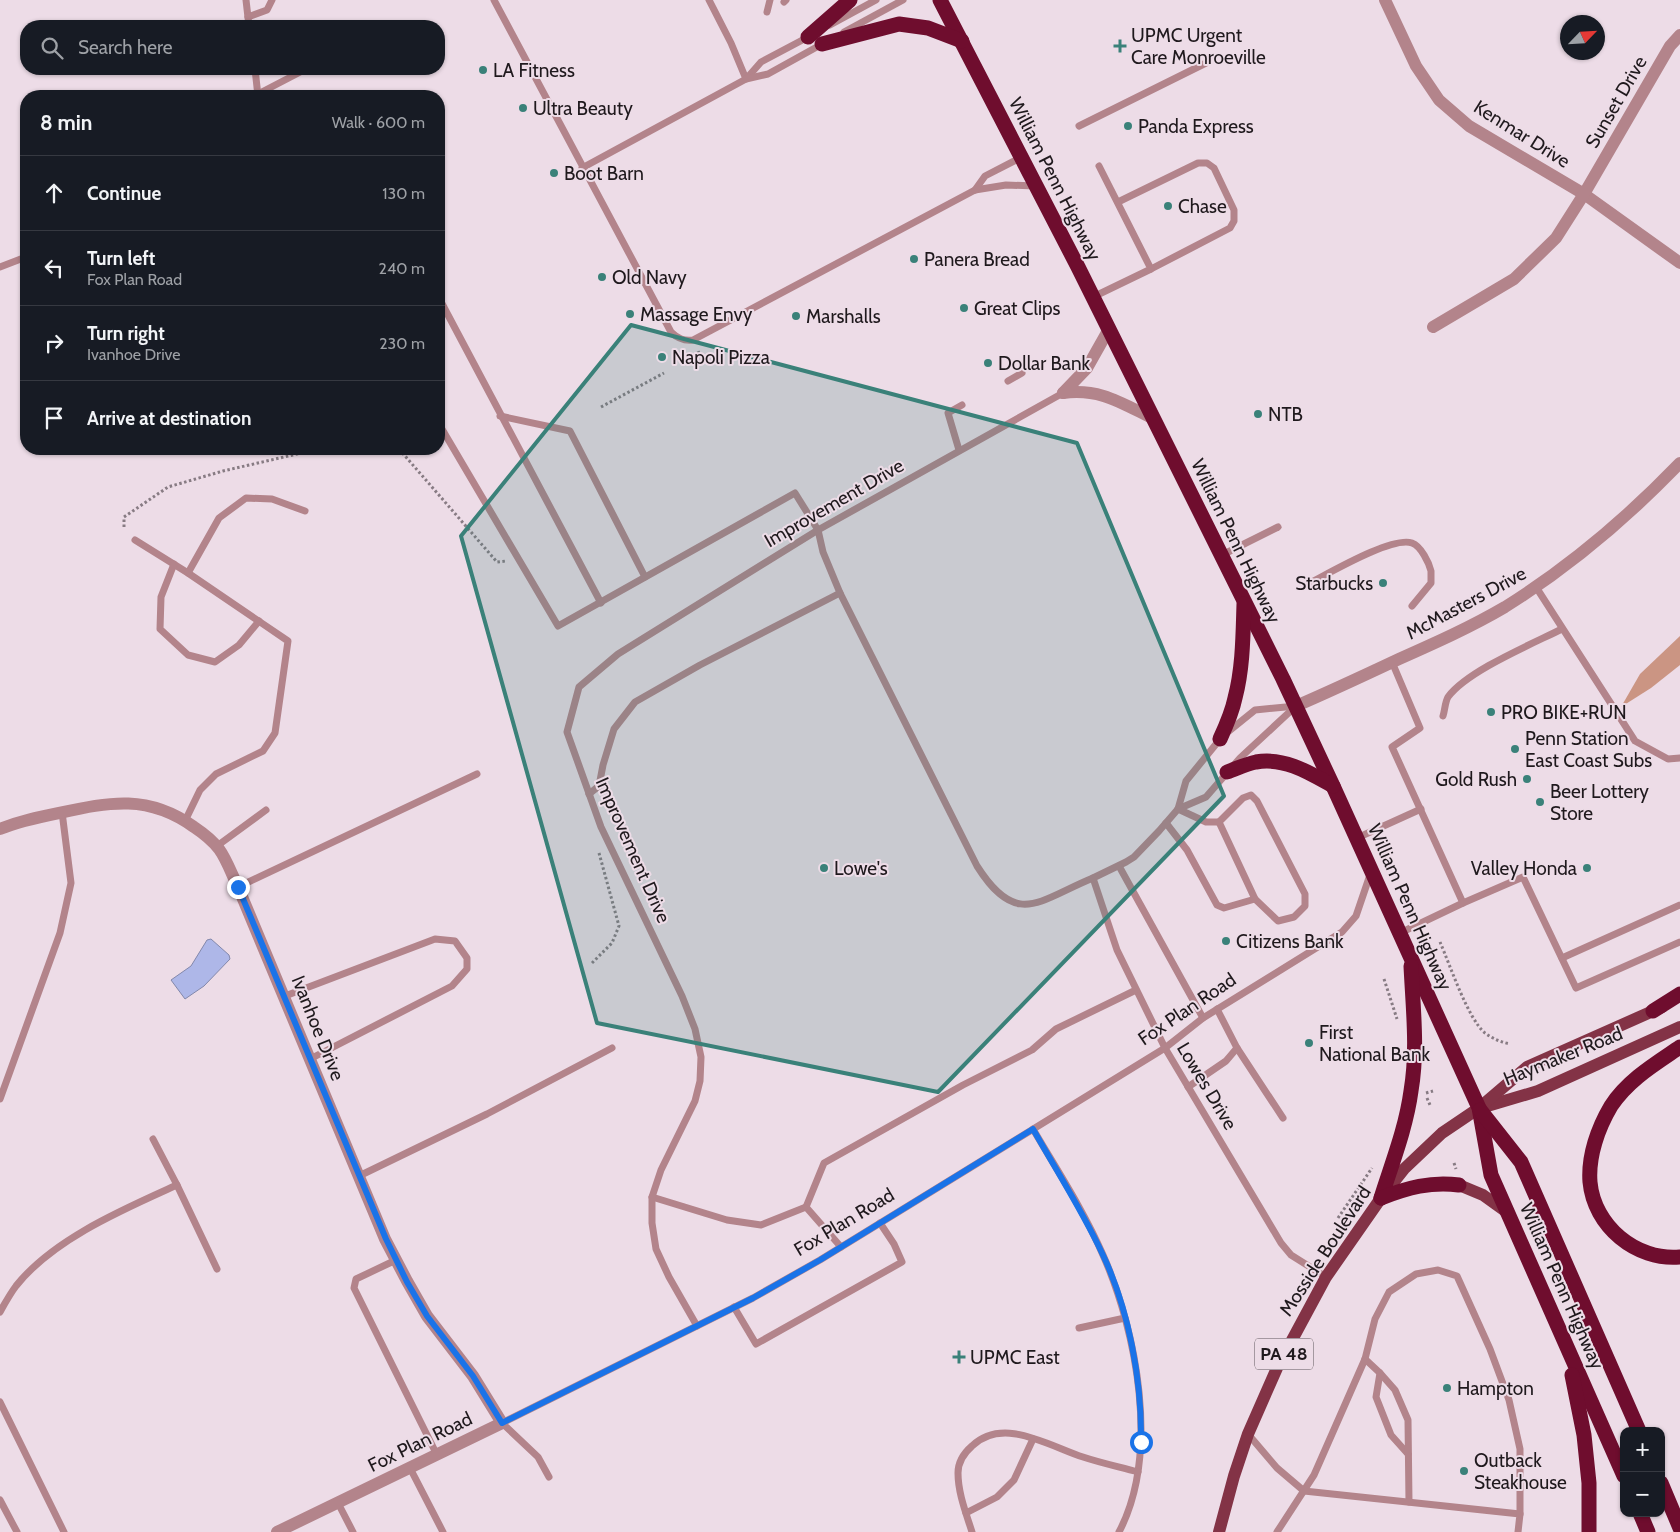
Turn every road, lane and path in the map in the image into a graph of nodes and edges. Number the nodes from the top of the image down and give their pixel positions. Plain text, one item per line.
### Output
1 (246, 0) edge
2 (272, 0) edge
3 (494, 0) edge
4 (709, 0) edge
5 (770, 0) edge
6 (850, 0) edge
7 (876, 0) edge
8 (903, 0) edge
9 (940, 0) edge
10 (1384, 0) edge
11 (767, 12) dead end
12 (248, 17) junction
13 (248, 20) edge
14 (1680, 35) edge
15 (808, 37) junction
16 (962, 41) junction
17 (822, 44) junction
18 (1206, 63) dead end
19 (255, 75) edge
20 (295, 75) edge
21 (746, 78) junction
22 (257, 90) edge
23 (267, 90) edge
24 (1079, 126) dead end
25 (1022, 157) junction
26 (1099, 166) dead end
27 (582, 168) junction
28 (1037, 186) junction
29 (974, 190) junction
30 (1584, 194) junction
31 (1118, 202) junction
32 (20, 259) edge
33 (1680, 263) edge
34 (0, 267) edge
35 (1151, 269) junction
36 (1093, 297) junction
37 (445, 310) edge
38 (1433, 327) dead end
39 (1109, 329) junction
40 (664, 373) dead end
41 (1022, 373) dead end
42 (1008, 381) dead end
43 (1063, 393) junction
44 (962, 405) dead end
45 (602, 407) dead end
46 (500, 416) junction
47 (1154, 419) junction
48 (445, 434) edge
49 (959, 450) junction
50 (293, 455) edge
51 (404, 455) edge
52 (1680, 463) edge
53 (305, 512) dead end
54 (1278, 527) dead end
55 (124, 528) dead end
56 (818, 530) junction
57 (135, 540) dead end
58 (1221, 556) junction
59 (519, 558) junction
60 (174, 564) junction
61 (188, 573) junction
62 (645, 577) junction
63 (1308, 584) dead end
64 (1536, 587) junction
65 (840, 593) junction
66 (1244, 602) junction
67 (601, 603) junction
68 (1412, 606) dead end
69 (258, 621) junction
70 (1562, 629) junction
71 (1392, 662) junction
72 (1296, 706) junction
73 (1443, 716) dead end
74 (1220, 739) junction
75 (1680, 758) edge
76 (1227, 772) junction
77 (477, 774) dead end
78 (1333, 786) junction
79 (589, 794) junction
80 (1178, 809) junction
81 (266, 810) dead end
82 (1421, 810) junction
83 (62, 812) junction
84 (185, 821) junction
85 (1219, 822) junction
86 (1166, 823) junction
87 (0, 829) edge
88 (1357, 838) junction
89 (217, 846) junction
90 (598, 850) dead end
91 (1119, 866) junction
92 (1372, 869) junction
93 (1093, 878) junction
94 (238, 887) junction
95 (1255, 898) junction
96 (1463, 903) junction
97 (1680, 905) edge
98 (1400, 933) junction
99 (1440, 942) dead end
100 (1680, 942) edge
101 (1411, 957) junction
102 (1562, 958) junction
103 (592, 963) dead end
104 (1384, 979) dead end
105 (1136, 990) junction
106 (1680, 994) edge
107 (285, 996) junction
108 (1680, 999) edge
109 (1217, 1009) junction
110 (1653, 1011) junction
111 (1203, 1018) junction
112 (1399, 1025) dead end
113 (1680, 1027) edge
114 (1510, 1044) dead end
115 (1680, 1047) edge
116 (612, 1048) dead end
117 (1165, 1048) junction
118 (1237, 1048) junction
119 (310, 1059) junction
120 (1188, 1087) junction
121 (0, 1099) edge
122 (1479, 1108) junction
123 (1283, 1118) dead end
124 (1033, 1129) junction
125 (153, 1139) dead end
126 (1376, 1163) dead end
127 (359, 1176) junction
128 (177, 1185) junction
129 (1458, 1186) joint
130 (652, 1196) junction
131 (1381, 1198) junction
132 (806, 1207) junction
133 (1508, 1213) junction
134 (1338, 1218) dead end
135 (880, 1223) junction
136 (841, 1247) junction
137 (1680, 1257) edge
138 (396, 1260) junction
139 (217, 1269) dead end
140 (1326, 1277) junction
141 (734, 1307) junction
142 (0, 1312) edge
143 (1125, 1318) junction
144 (697, 1326) junction
145 (1079, 1328) dead end
146 (1563, 1339) junction
147 (1365, 1359) junction
148 (1380, 1373) junction
149 (0, 1402) edge
150 (502, 1423) junction
151 (1637, 1427) edge
152 (1248, 1434) junction
153 (1034, 1439) junction
154 (1408, 1454) junction
155 (437, 1455) junction
156 (410, 1468) junction
157 (1138, 1472) junction
158 (1622, 1472) edge
159 (549, 1477) dead end
160 (1304, 1491) junction
161 (1665, 1492) edge
162 (0, 1500) edge
163 (338, 1502) junction
164 (1409, 1502) junction
165 (966, 1513) junction
166 (1520, 1514) junction
167 (1642, 1517) edge
168 (1677, 1518) edge
169 (1680, 1528) edge
170 (16, 1532) edge
171 (64, 1532) edge
172 (277, 1532) edge
173 (353, 1532) edge
174 (443, 1532) edge
175 (972, 1532) edge
176 (1119, 1532) edge
177 (1220, 1532) edge
178 (1277, 1532) edge
179 (1518, 1532) edge
180 (1589, 1532) edge
181 (1648, 1532) edge

1 - 12 lane
2 - 12 lane
3 - 27 lane
4 - 21 lane
5 - 11 lane
6 - 15 highway
7 - 15 lane
8 - 17 lane
9 - 16 highway, William Penn Highway
10 - 30 street, Kenmar Drive
12 - 13 lane
14 - 30 street, Sunset Drive
15 - 21 lane
16 - 17 highway
16 - 25 highway, William Penn Highway
17 - 21 lane
18 - 24 lane
19 - 22 lane
20 - 23 lane
21 - 27 lane
25 - 28 highway, William Penn Highway
25 - 29 lane
26 - 31 lane
27 - 29 lane
28 - 29 lane
28 - 36 highway, William Penn Highway
30 - 33 street, Kenmar Drive
30 - 38 street, Sunset Drive
31 - 35 lane
31 - 35 lane
32 - 34 lane
35 - 36 lane
36 - 39 highway, William Penn Highway
37 - 46 lane
39 - 43 street
39 - 47 highway, William Penn Highway
40 - 45 path
41 - 42 lane
43 - 47 street
43 - 49 lane, Improvement Drive
44 - 49 lane
46 - 62 lane
46 - 67 lane
47 - 58 highway, William Penn Highway
48 - 59 lane
49 - 56 lane, Improvement Drive
50 - 55 path
51 - 59 path
52 - 64 street, McMasters Drive
53 - 61 lane
54 - 58 lane
56 - 62 lane
56 - 65 lane
56 - 79 lane, Improvement Drive
57 - 60 lane
58 - 66 highway, William Penn Highway
59 - 67 lane
60 - 61 lane
60 - 69 lane
61 - 69 lane
62 - 67 lane
63 - 68 lane
64 - 70 lane
64 - 71 street, McMasters Drive
65 - 79 lane
65 - 93 lane
66 - 72 highway, William Penn Highway
66 - 74 highway
69 - 84 lane
70 - 73 lane
70 - 75 lane
71 - 72 street, McMasters Drive
71 - 82 lane
72 - 74 lane
72 - 76 lane
72 - 78 highway, William Penn Highway
74 - 80 lane
76 - 78 highway
76 - 80 lane
77 - 94 lane
78 - 88 highway, William Penn Highway
79 - 130 lane, Improvement Drive
80 - 85 lane
80 - 86 lane
81 - 89 lane
82 - 88 lane
82 - 96 lane
83 - 84 street, Ivanhoe Drive
83 - 87 street, Ivanhoe Drive
83 - 121 lane
84 - 89 street, Ivanhoe Drive
85 - 95 lane
85 - 95 lane
86 - 91 lane
86 - 95 lane
88 - 92 highway, William Penn Highway
89 - 94 street, Ivanhoe Drive
90 - 103 path
91 - 93 lane
91 - 111 lane
92 - 98 highway, William Penn Highway
92 - 109 lane, Fox Plan Road
93 - 105 lane, Lowes Drive
94 - 107 street, Ivanhoe Drive
96 - 98 lane
96 - 102 lane
97 - 102 lane
98 - 101 highway, William Penn Highway
99 - 114 path
100 - 102 lane
101 - 122 highway, William Penn Highway
101 - 131 highway
104 - 112 path
105 - 117 lane, Lowes Drive
105 - 132 lane
106 - 110 highway
107 - 119 street, Ivanhoe Drive
107 - 119 lane
108 - 110 main road, Haymaker Road
109 - 111 lane, Fox Plan Road
109 - 118 lane
110 - 122 main road, Haymaker Road
111 - 117 lane, Fox Plan Road
113 - 122 main road, Haymaker Road
115 - 137 highway
116 - 127 lane
117 - 120 lane, Lowes Drive
117 - 124 lane, Fox Plan Road
118 - 120 lane
118 - 123 lane
119 - 127 street, Ivanhoe Drive
120 - 140 lane, Lowes Drive
122 - 131 main road, Mosside Boulevard / PA 48
122 - 133 highway, William Penn Highway
122 - 151 highway, William Penn Highway
124 - 135 lane, Fox Plan Road
124 - 143 lane
125 - 128 lane
126 - 134 path
127 - 138 street, Ivanhoe Drive
128 - 139 lane
128 - 142 lane
129 - 131 highway
129 - 133 main road
130 - 132 lane
130 - 144 lane, Improvement Drive
131 - 140 main road, Mosside Boulevard / PA 48
132 - 136 lane
133 - 146 highway, William Penn Highway
135 - 136 lane, Fox Plan Road
135 - 141 lane
136 - 141 lane, Fox Plan Road
138 - 150 street, Ivanhoe Drive
138 - 155 lane
140 - 152 main road, Mosside Boulevard / PA 48
141 - 144 lane, Fox Plan Road
143 - 145 lane
143 - 157 lane
144 - 150 lane, Fox Plan Road
146 - 158 highway, William Penn Highway
146 - 180 highway
147 - 148 lane
147 - 160 lane
147 - 166 lane
148 - 154 lane
148 - 154 lane
149 - 171 lane
150 - 155 street, Fox Plan Road
150 - 159 lane
152 - 160 lane
152 - 177 main road, Mosside Boulevard / PA 48
153 - 157 lane
153 - 165 lane
153 - 165 lane
154 - 164 lane
155 - 156 street, Fox Plan Road
156 - 163 street, Fox Plan Road
156 - 174 lane
157 - 176 lane
160 - 164 lane
160 - 178 lane
161 - 168 highway
162 - 170 lane
163 - 172 street, Fox Plan Road
163 - 173 lane
164 - 166 lane
165 - 175 lane
166 - 179 lane
167 - 181 highway
168 - 169 highway

